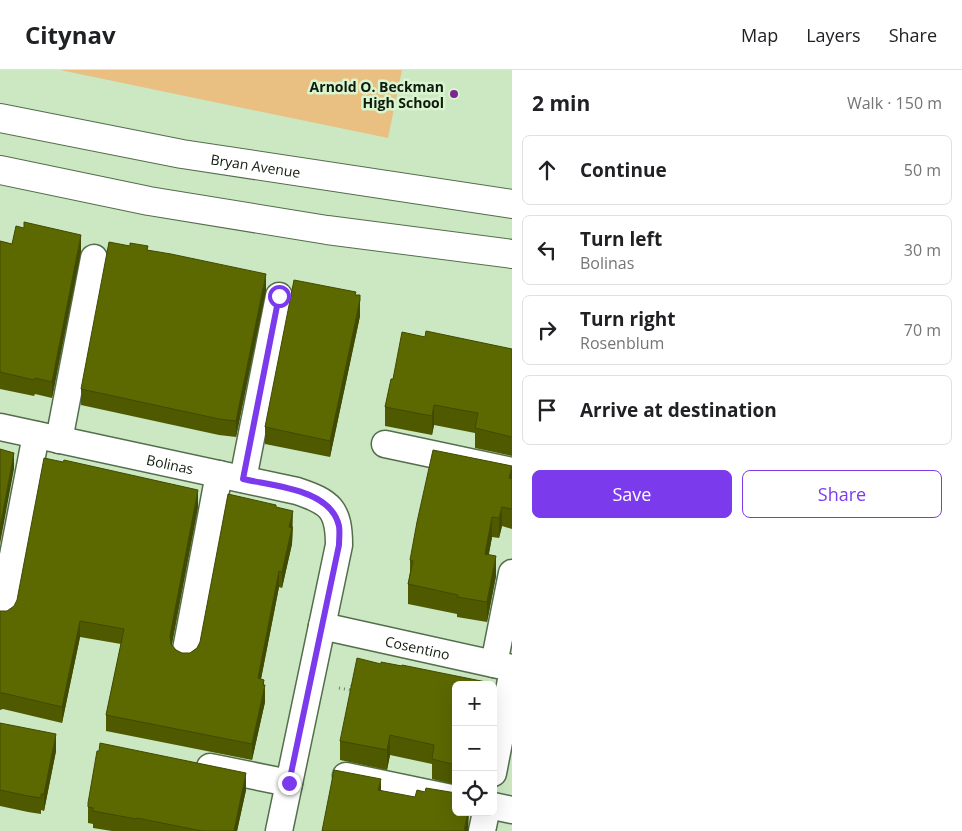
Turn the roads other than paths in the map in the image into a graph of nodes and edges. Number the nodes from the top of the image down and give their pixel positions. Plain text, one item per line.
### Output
1 (0, 118) edge
2 (0, 170) edge
3 (512, 204) edge
4 (512, 254) edge
5 (94, 258) dead end
6 (279, 296) dead end
7 (0, 427) edge
8 (48, 437) junction
9 (385, 444) dead end
10 (512, 471) edge
11 (231, 476) junction
12 (512, 574) edge
13 (2, 613) edge
14 (322, 626) junction
15 (185, 655) edge
16 (506, 669) edge
17 (183, 761) edge
18 (493, 771) edge
19 (338, 774) edge
20 (289, 783) junction
21 (452, 798) edge
22 (497, 807) edge
23 (512, 810) edge
24 (485, 816) edge
25 (279, 831) edge
26 (482, 831) edge

1 - 3 main road, Bryan Avenue
2 - 4 main road
5 - 8 street
6 - 11 street
7 - 8 street, Bolinas
8 - 11 street, Bolinas
8 - 13 street
9 - 10 street
11 - 14 street, Bolinas
11 - 15 street
12 - 16 street
14 - 16 street, Cosentino
14 - 20 street
16 - 18 street
17 - 20 street
19 - 21 street
20 - 25 street
22 - 23 street
24 - 26 street

